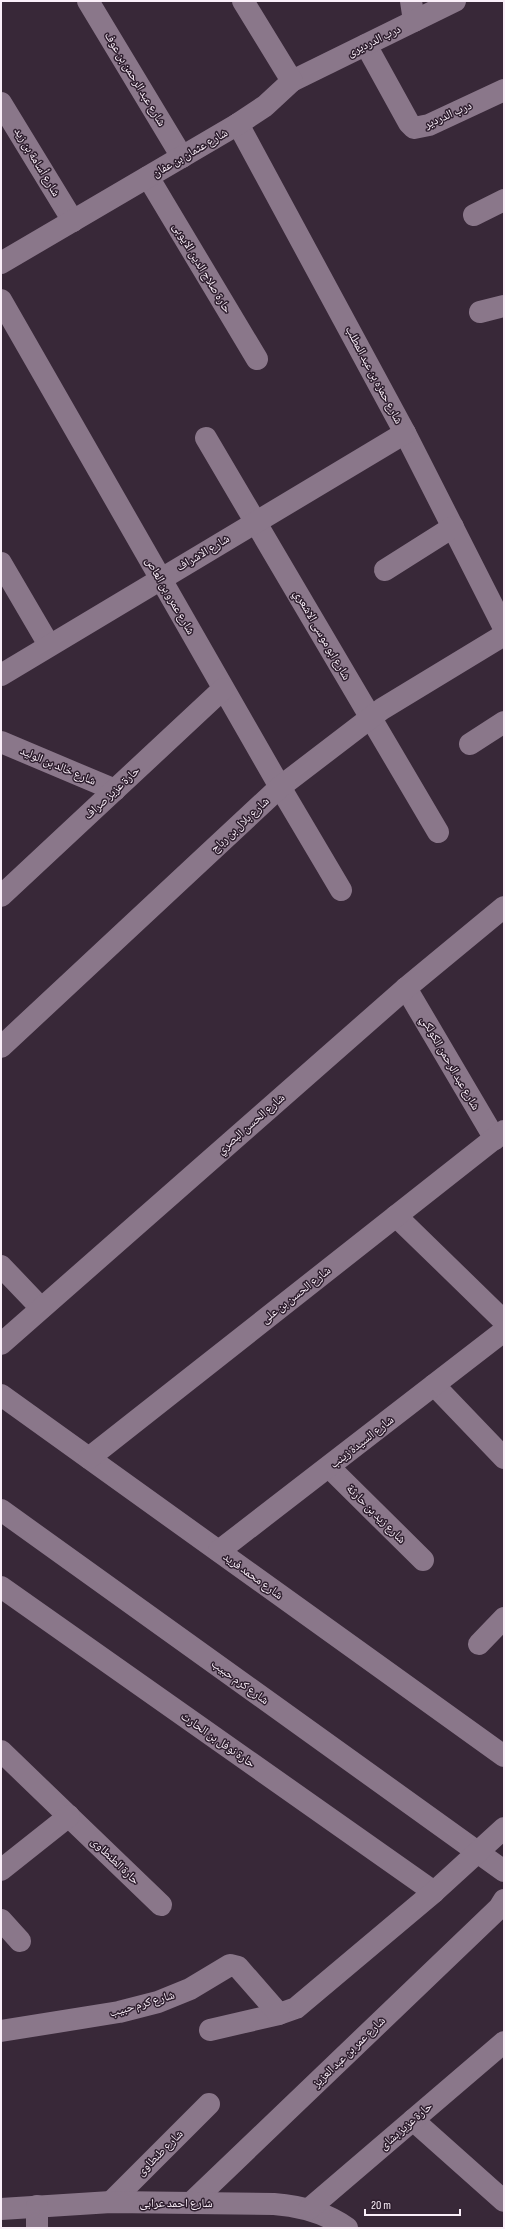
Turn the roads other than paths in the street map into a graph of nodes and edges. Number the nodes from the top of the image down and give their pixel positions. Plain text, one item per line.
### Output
1 (88, 1) edge
2 (243, 1) edge
3 (455, 1) edge
4 (412, 11) edge
5 (366, 45) junction
6 (292, 81) junction
7 (504, 90) edge
8 (1, 103) edge
9 (238, 124) junction
10 (182, 157) junction
11 (148, 177) junction
12 (504, 200) edge
13 (474, 215) dead end
14 (73, 221) junction
15 (1, 263) edge
16 (1, 300) edge
17 (504, 306) edge
18 (480, 312) dead end
19 (257, 359) dead end
20 (405, 433) junction
21 (206, 438) dead end
22 (256, 522) junction
23 (453, 527) junction
24 (1, 563) edge
25 (385, 570) dead end
26 (160, 579) junction
27 (504, 628) edge
28 (504, 635) edge
29 (49, 645) junction
30 (1, 675) edge
31 (223, 688) junction
32 (370, 718) junction
33 (504, 722) edge
34 (1, 742) edge
35 (470, 744) dead end
36 (280, 787) junction
37 (115, 790) junction
38 (438, 832) dead end
39 (341, 890) dead end
40 (1, 896) edge
41 (504, 907) edge
42 (406, 988) junction
43 (1, 1047) edge
44 (499, 1135) edge
45 (396, 1216) junction
46 (1, 1266) edge
47 (41, 1308) junction
48 (504, 1321) edge
49 (504, 1332) edge
50 (1, 1344) edge
51 (434, 1385) junction
52 (1, 1395) edge
53 (89, 1458) junction
54 (504, 1458) edge
55 (329, 1467) junction
56 (1, 1510) edge
57 (219, 1552) junction
58 (423, 1560) dead end
59 (1, 1587) edge
60 (504, 1618) edge
61 (479, 1644) dead end
62 (1, 1751) edge
63 (504, 1756) edge
64 (69, 1816) junction
65 (504, 1828) edge
66 (479, 1853) junction
67 (1, 1870) edge
68 (504, 1871) edge
69 (434, 1892) junction
70 (504, 1900) edge
71 (162, 1905) dead end
72 (1, 1920) edge
73 (20, 1942) dead end
74 (279, 2014) junction
75 (210, 2030) dead end
76 (1, 2031) edge
77 (504, 2042) edge
78 (209, 2104) dead end
79 (413, 2120) junction
80 (504, 2201) edge
81 (111, 2202) junction
82 (192, 2202) junction
83 (37, 2206) junction
84 (1, 2209) edge
85 (309, 2209) junction
86 (37, 2228) edge
87 (347, 2228) edge

1 - 10 street, شارع عبد الرحمن بن عوف
2 - 6 street
3 - 4 street, درب الدرديرى
4 - 5 street, درب الدرديرى
5 - 6 street, درب الدرديرى
5 - 7 street, درب الدردير
6 - 9 street, شارع عثمان بن عفان
8 - 14 street, شارع أسامة بن زيد
9 - 10 street, شارع عثمان بن عفان
9 - 20 street, شارع حمزه بن عبد المطلب
10 - 11 street, شارع عثمان بن عفان
11 - 14 street, شارع عثمان بن عفان
11 - 19 street, حارة صلاح الدين الايوبى
12 - 13 street
14 - 15 street, شارع عثمان بن عفان
16 - 26 street, شارع عمرو بن العاص
17 - 18 street
20 - 22 street, شارع الاشراف
20 - 23 street, شارع حمزه بن عبد المطلب
21 - 22 street, شارع ابو موسى الاشعري
22 - 26 street, شارع الاشراف
22 - 32 street, شارع ابو موسى الاشعري
23 - 25 street
23 - 27 street, شارع حمزه بن عبد المطلب
24 - 29 street
26 - 29 street, شارع الاشراف
26 - 31 street, شارع عمرو بن العاص
28 - 32 street, شارع بلال بن رباح
29 - 30 street, شارع الاشراف
31 - 36 street, شارع عمرو بن العاص
31 - 37 street, حارة عزيز صراف
32 - 36 street, شارع بلال بن رباح
32 - 38 street, شارع ابو موسى الاشعري
33 - 35 street
34 - 37 street, شارع خالد بن الوليد
36 - 39 street, شارع عمرو بن العاص
36 - 43 street, شارع بلال بن رباح
37 - 40 street, حارة عزيز صراف
41 - 42 street, شارع الحسن البصري
42 - 44 street, شارع عبد الرحمن الكولكي
42 - 47 street, شارع الحسن البصري
44 - 45 street, شارع الحسن بن على
45 - 48 street
45 - 53 street, شارع الحسن بن على
46 - 47 street
47 - 50 street, شارع الحسن البصري
49 - 51 street, شارع السيدة زينب
51 - 54 street
51 - 55 street, شارع السيدة زينب
52 - 53 street, شارع محمد فريد
53 - 57 street, شارع محمد فريد
55 - 57 street, شارع السيدة زينب
55 - 58 street, شارع زيد بن حارثة
56 - 66 street, شارع كرم حبيب
57 - 63 street, شارع محمد فريد
59 - 69 street, حارة نوفل بن الحارث
60 - 61 street
62 - 64 street, حارة الطنطاوى
64 - 67 street
64 - 71 street, حارة الطنطاوى
65 - 66 street
66 - 68 street, شارع كرم حبيب
66 - 69 street
69 - 74 street
70 - 82 street, شارع عمر بن عبد العزيز
72 - 73 street
74 - 75 street
74 - 76 street, شارع كرم حبيب
77 - 79 street, حارة عزيز بشاى
78 - 81 street, شارع طنطاوى
79 - 80 street
79 - 85 street, حارة عزيز بشاى
81 - 82 street, شارع احمد عرابى
81 - 83 street, شارع احمد عرابى
82 - 85 street, شارع احمد عرابى
83 - 84 street, شارع احمد عرابى
83 - 86 street
85 - 87 street, شارع احمد عرابى

